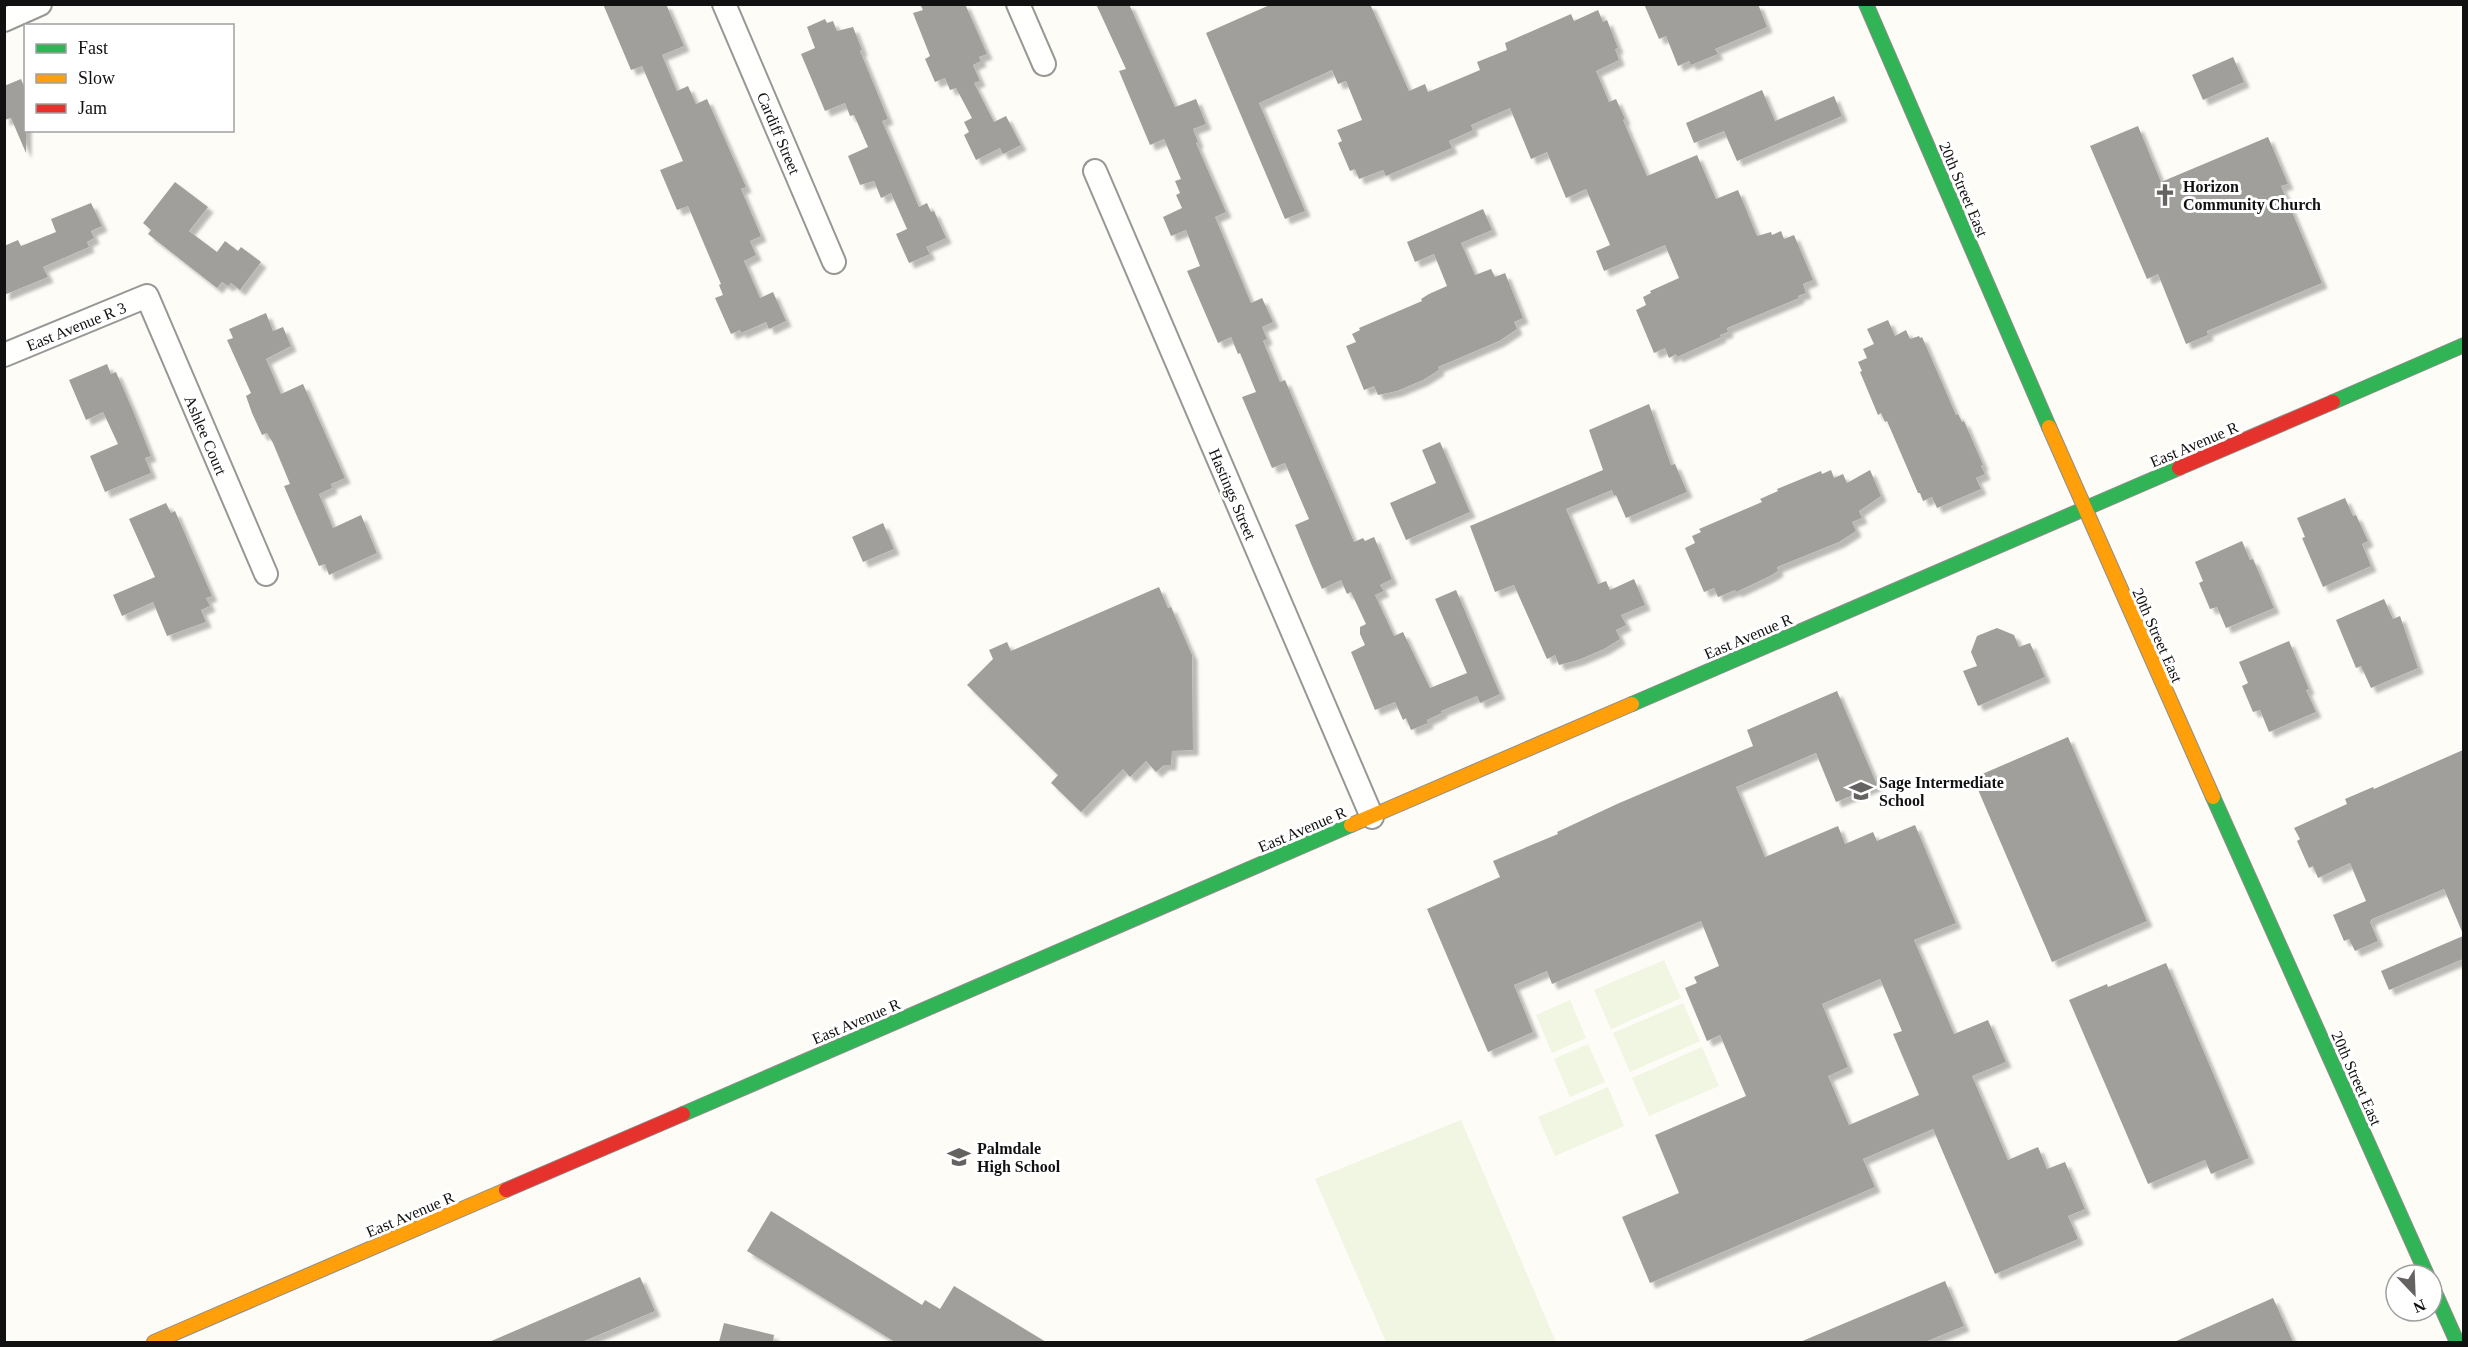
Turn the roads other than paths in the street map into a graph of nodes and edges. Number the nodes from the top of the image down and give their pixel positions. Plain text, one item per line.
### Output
1 (40, 4) edge
2 (724, 4) edge
3 (1018, 4) edge
4 (1866, 4) edge
5 (4, 20) edge
6 (1044, 64) dead end
7 (1095, 171) dead end
8 (834, 262) dead end
9 (147, 296) joint
10 (2463, 345) edge
11 (4, 355) edge
12 (2084, 509) junction
13 (266, 574) dead end
14 (1372, 817) junction
15 (2422, 1263) edge
16 (2444, 1313) edge
17 (154, 1342) edge
18 (2457, 1342) edge

1 - 5 street
2 - 8 street, Cardiff Street
3 - 6 street
4 - 12 main road, 20th Street East
7 - 14 street, Hastings Street
9 - 11 street, East Avenue R 3
9 - 13 street, Ashlee Court
10 - 12 main road, East Avenue R
12 - 14 main road, East Avenue R
12 - 15 main road, 20th Street East
14 - 17 main road, East Avenue R
16 - 18 main road

